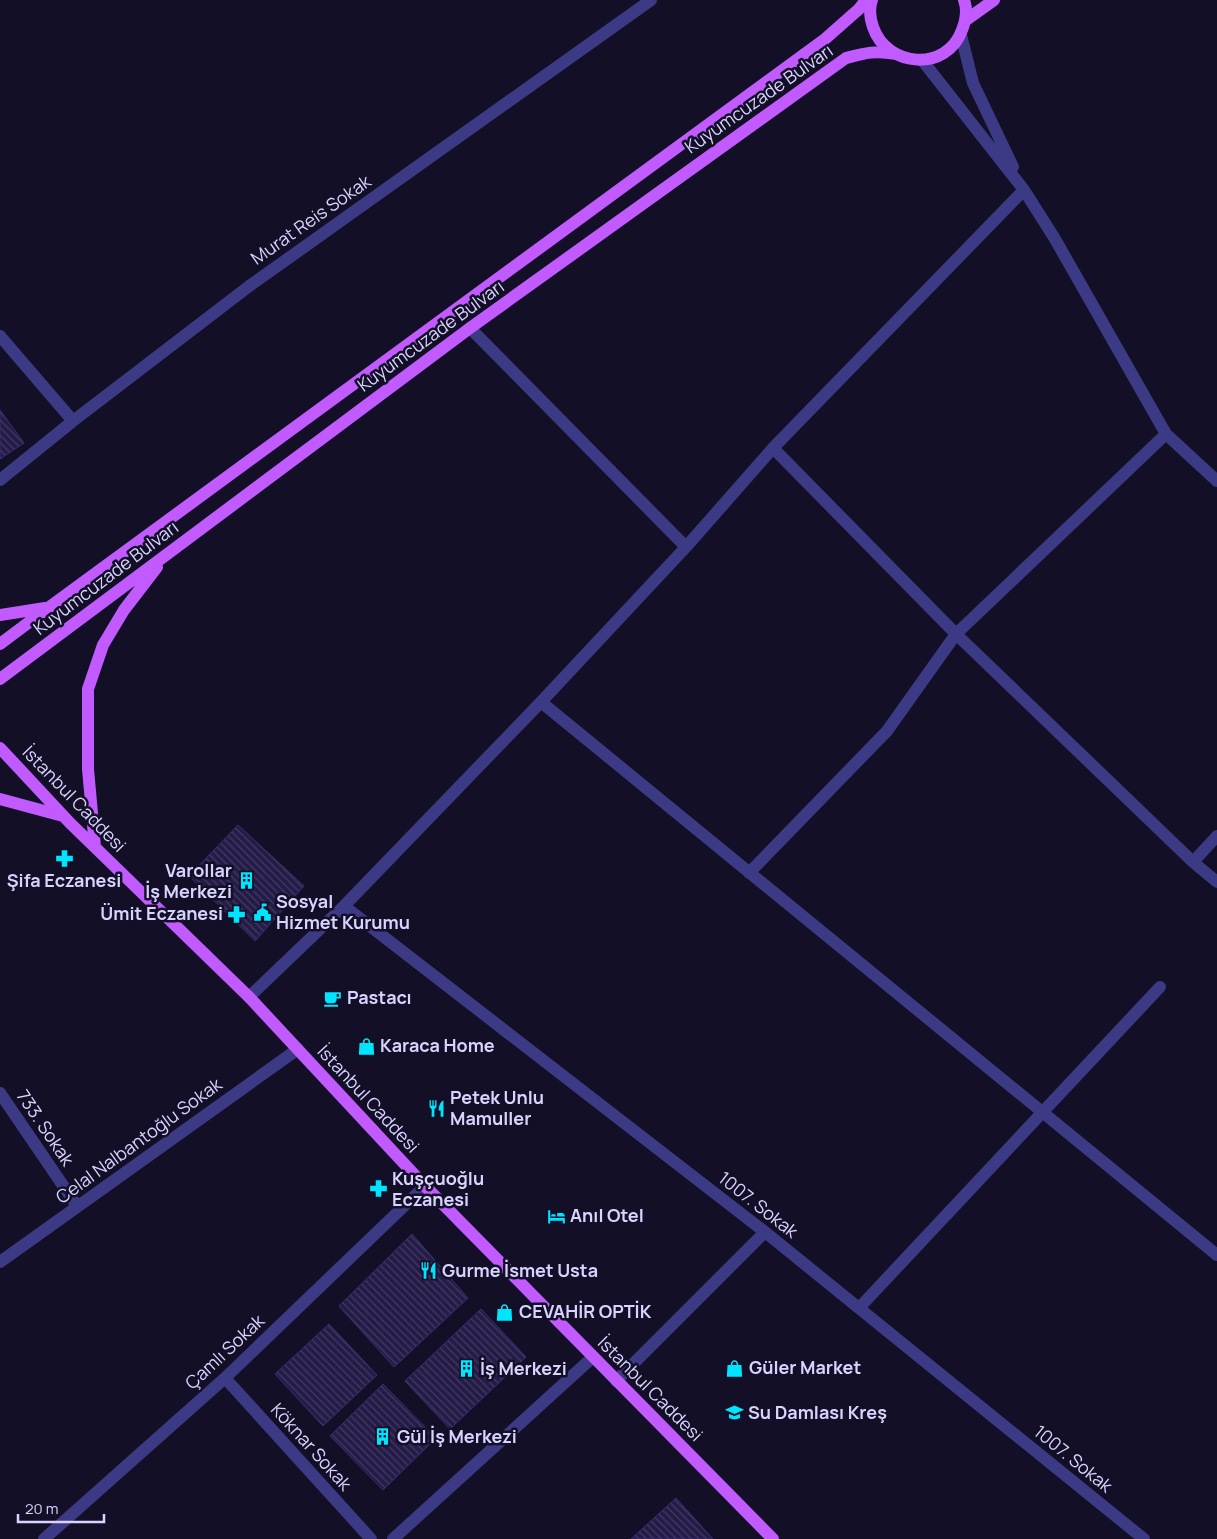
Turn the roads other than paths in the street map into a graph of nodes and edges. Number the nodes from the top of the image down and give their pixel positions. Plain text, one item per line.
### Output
1 (651, 0) edge
2 (866, 0) edge
3 (872, 0) edge
4 (964, 0) edge
5 (994, 0) edge
6 (966, 20) junction
7 (960, 35) junction
8 (895, 54) junction
9 (922, 60) junction
10 (1024, 190) junction
11 (470, 328) junction
12 (0, 336) edge
13 (73, 422) junction
14 (1166, 434) junction
15 (773, 448) junction
16 (0, 480) edge
17 (1217, 481) edge
18 (686, 547) junction
19 (167, 554) junction
20 (48, 608) junction
21 (0, 616) edge
22 (956, 634) junction
23 (0, 644) edge
24 (0, 679) edge
25 (541, 702) junction
26 (0, 748) edge
27 (0, 799) edge
28 (64, 816) junction
29 (1217, 836) edge
30 (94, 847) junction
31 (1193, 862) junction
32 (749, 873) junction
33 (1217, 882) edge
34 (344, 906) junction
35 (1160, 987) dead end
36 (249, 997) junction
37 (298, 1048) junction
38 (0, 1093) edge
39 (1042, 1112) junction
40 (425, 1186) junction
41 (77, 1206) junction
42 (765, 1232) junction
43 (1217, 1255) edge
44 (0, 1262) edge
45 (859, 1308) junction
46 (593, 1357) junction
47 (225, 1378) junction
48 (616, 1381) junction
49 (44, 1539) edge
50 (371, 1539) edge
51 (393, 1539) edge
52 (773, 1539) edge
53 (1144, 1539) edge

1 - 13 street, Murat Reis Sokak
2 - 20 main road, Kuyumcuzade Bulvarı
3 - 8 main road
4 - 6 main road
5 - 6 main road
6 - 7 main road
7 - 9 main road
7 - 10 street
8 - 9 main road, Kuyumcuzade Bulvarı
8 - 11 main road, Kuyumcuzade Bulvarı
9 - 10 street
10 - 14 street
10 - 15 street
11 - 18 street
11 - 19 main road, Kuyumcuzade Bulvarı
12 - 13 street
13 - 16 street, Murat Reis Sokak
14 - 17 street
14 - 22 street
15 - 18 street
15 - 22 street
18 - 25 street
19 - 24 main road, Kuyumcuzade Bulvarı
19 - 30 main road
20 - 21 main road
20 - 23 main road, Kuyumcuzade Bulvarı
22 - 31 street
22 - 32 street
25 - 32 street
25 - 34 street
26 - 28 main road, İstanbul Caddesi
27 - 28 main road
28 - 30 main road, İstanbul Caddesi
29 - 31 street
30 - 36 main road, İstanbul Caddesi
31 - 33 street
32 - 39 street
34 - 36 street
34 - 42 street, 1007. Sokak
35 - 39 street
36 - 37 main road, İstanbul Caddesi
37 - 40 main road, İstanbul Caddesi
37 - 41 street, Celal Nalbantoğlu Sokak
38 - 41 street, 733. Sokak
39 - 43 street
39 - 45 street
40 - 46 main road, İstanbul Caddesi
40 - 47 street, Çamlı Sokak
41 - 44 street, Celal Nalbantoğlu Sokak
42 - 45 street, 1007. Sokak
42 - 48 street
45 - 53 street, 1007. Sokak
46 - 48 main road, İstanbul Caddesi
46 - 51 street
47 - 49 street, Çamlı Sokak
47 - 50 street, Köknar Sokak
48 - 52 main road, İstanbul Caddesi

